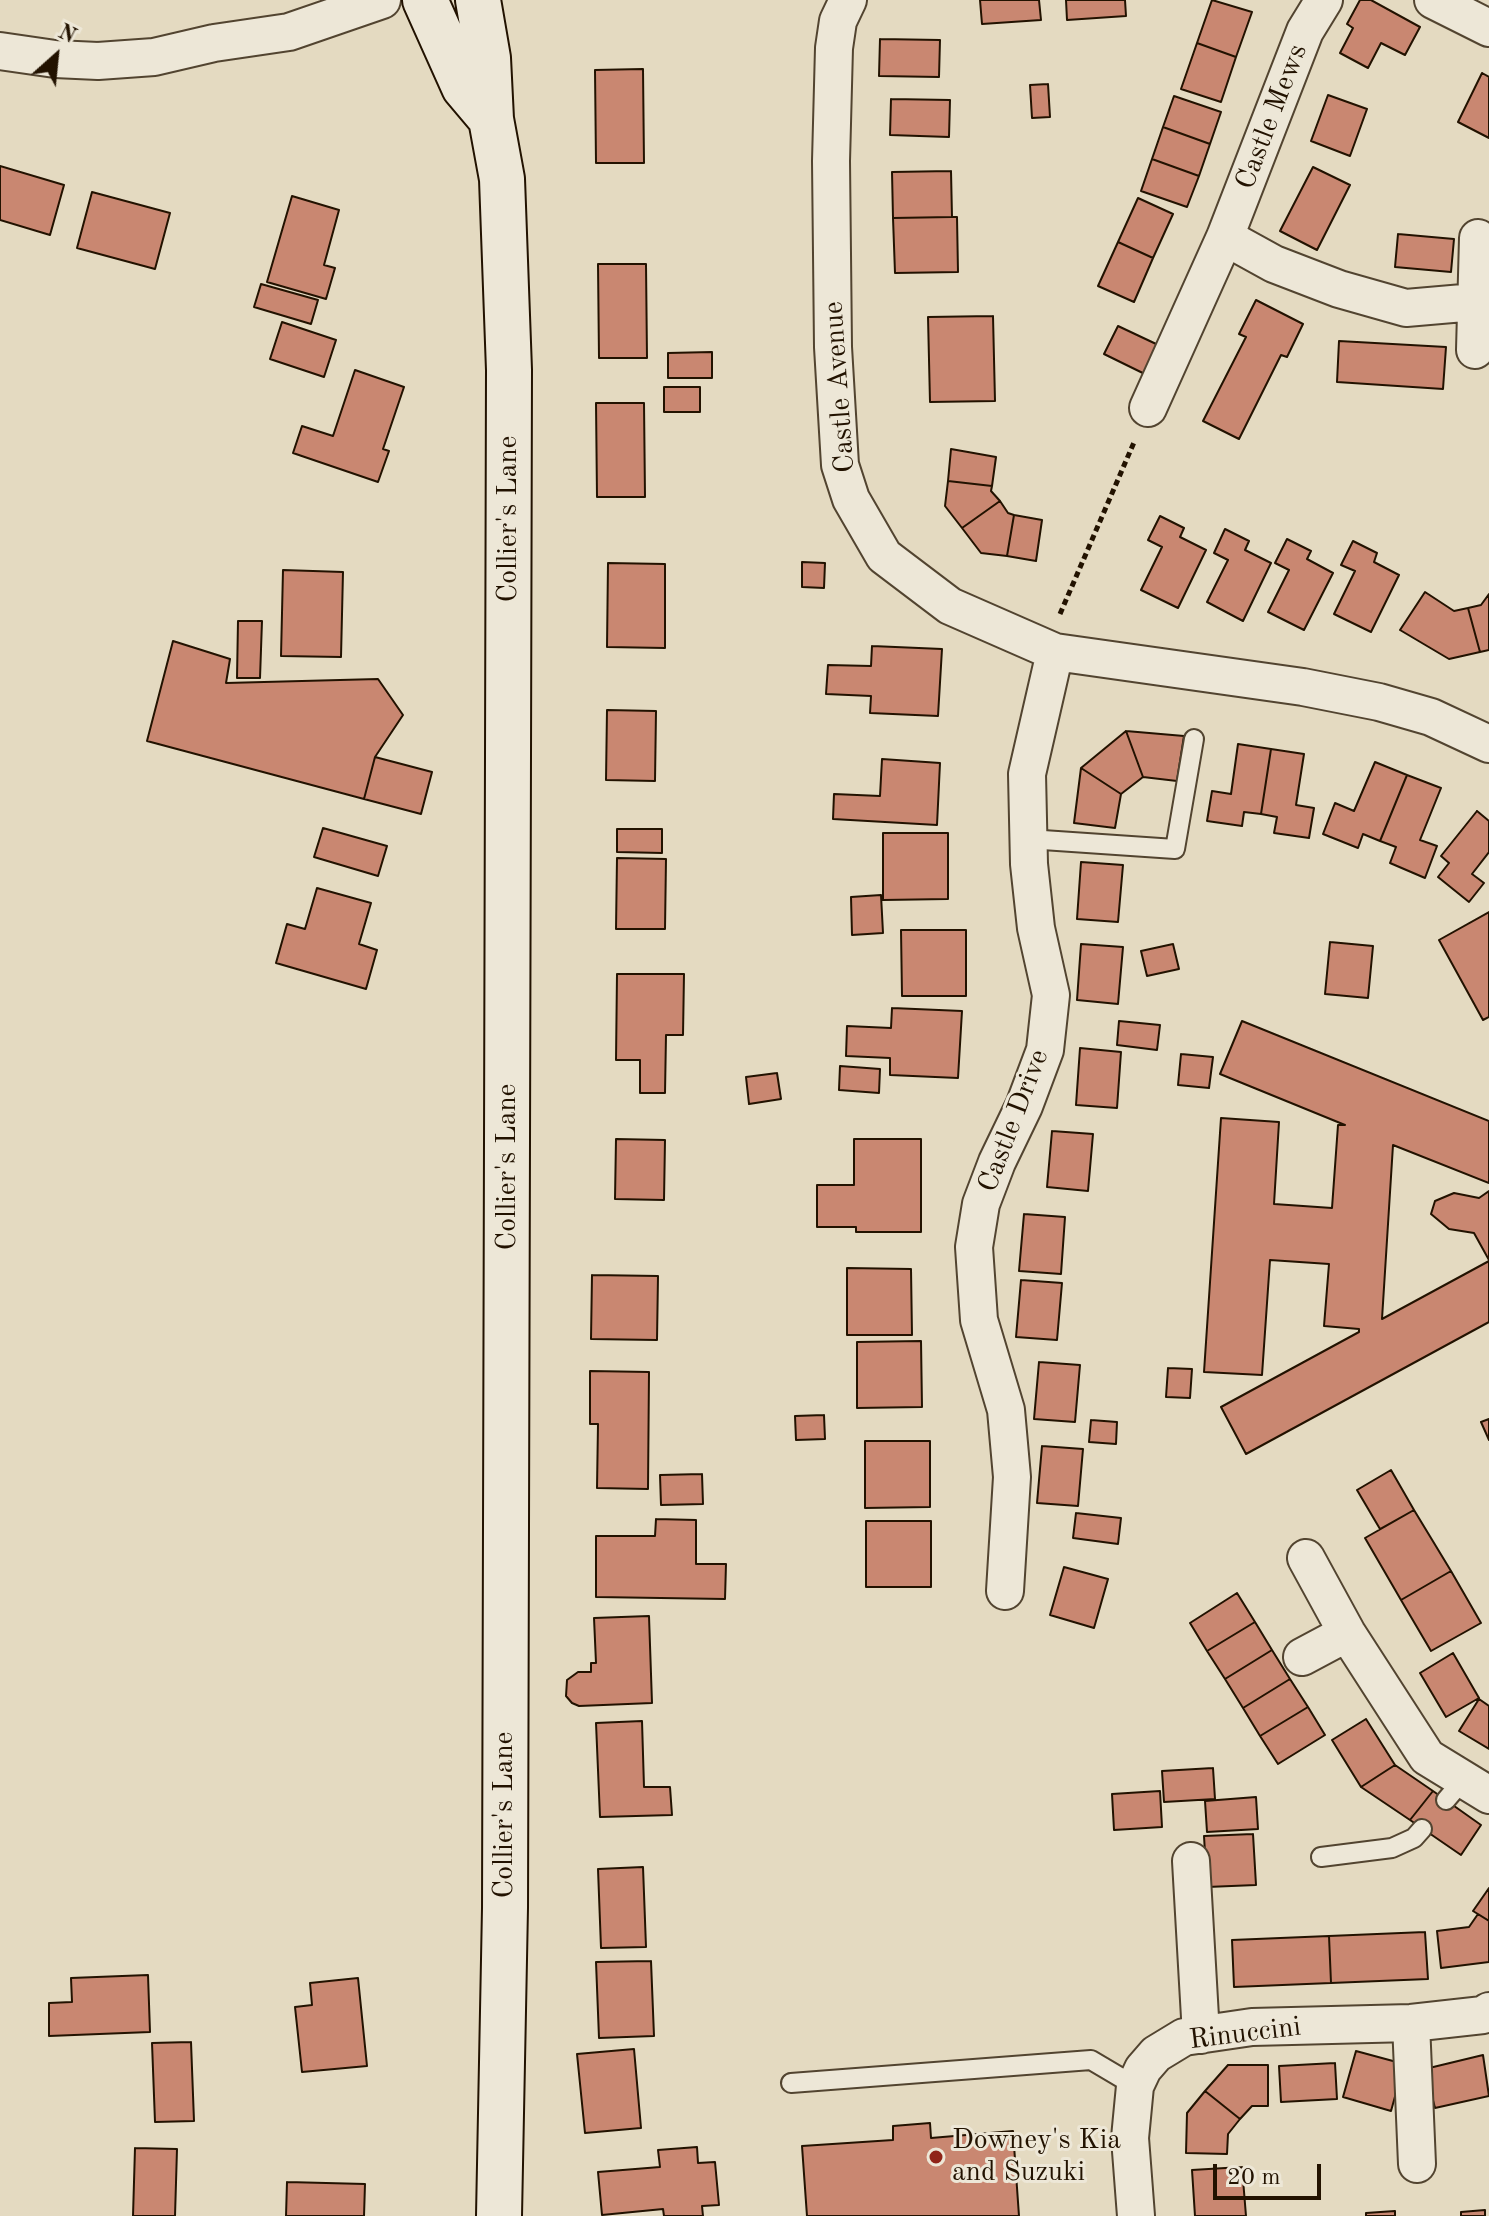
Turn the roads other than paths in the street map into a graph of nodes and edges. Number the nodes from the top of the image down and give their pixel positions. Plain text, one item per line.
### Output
1 (382, 0) edge
2 (427, 0) edge
3 (450, 0) edge
4 (478, 0) edge
5 (848, 0) edge
6 (1324, 0) edge
7 (1433, 0) edge
8 (1489, 28) edge
9 (0, 51) edge
10 (491, 119) junction
11 (1225, 237) junction
12 (1478, 238) dead end
13 (1475, 302) junction
14 (1475, 350) dead end
15 (1148, 408) road end
16 (1050, 650) junction
17 (1194, 739) dead end
18 (1489, 744) edge
19 (1028, 839) junction
20 (1306, 1558) dead end
21 (1005, 1591) dead end
22 (1347, 1633) junction
23 (1302, 1657) dead end
24 (1466, 1792) edge
25 (1422, 1829) dead end
26 (1321, 1857) dead end
27 (1191, 1861) dead end
28 (1489, 2011) edge
29 (1411, 2023) junction
30 (1201, 2035) junction
31 (791, 2083) dead end
32 (1135, 2086) junction
33 (1417, 2164) dead end
34 (499, 2216) edge
35 (1136, 2216) edge

1 - 9 street
2 - 3 street
2 - 10 street, Collier's Lane
4 - 10 street, Collier's Lane
5 - 16 street, Castle Avenue
6 - 11 street, Castle Mews
7 - 8 street
10 - 34 street, Collier's Lane
11 - 13 street
11 - 15 street, Castle Mews
12 - 13 street
13 - 14 street
16 - 18 street, Castle Avenue
16 - 19 street, Castle Drive
17 - 19 lane
19 - 21 street, Castle Drive
20 - 22 street
22 - 23 street
22 - 24 street
25 - 26 lane
27 - 30 street
28 - 29 street, Rinuccini
29 - 30 street, Rinuccini
29 - 33 street
30 - 32 street, Rinuccini
31 - 32 lane
32 - 35 street, Rinuccini

